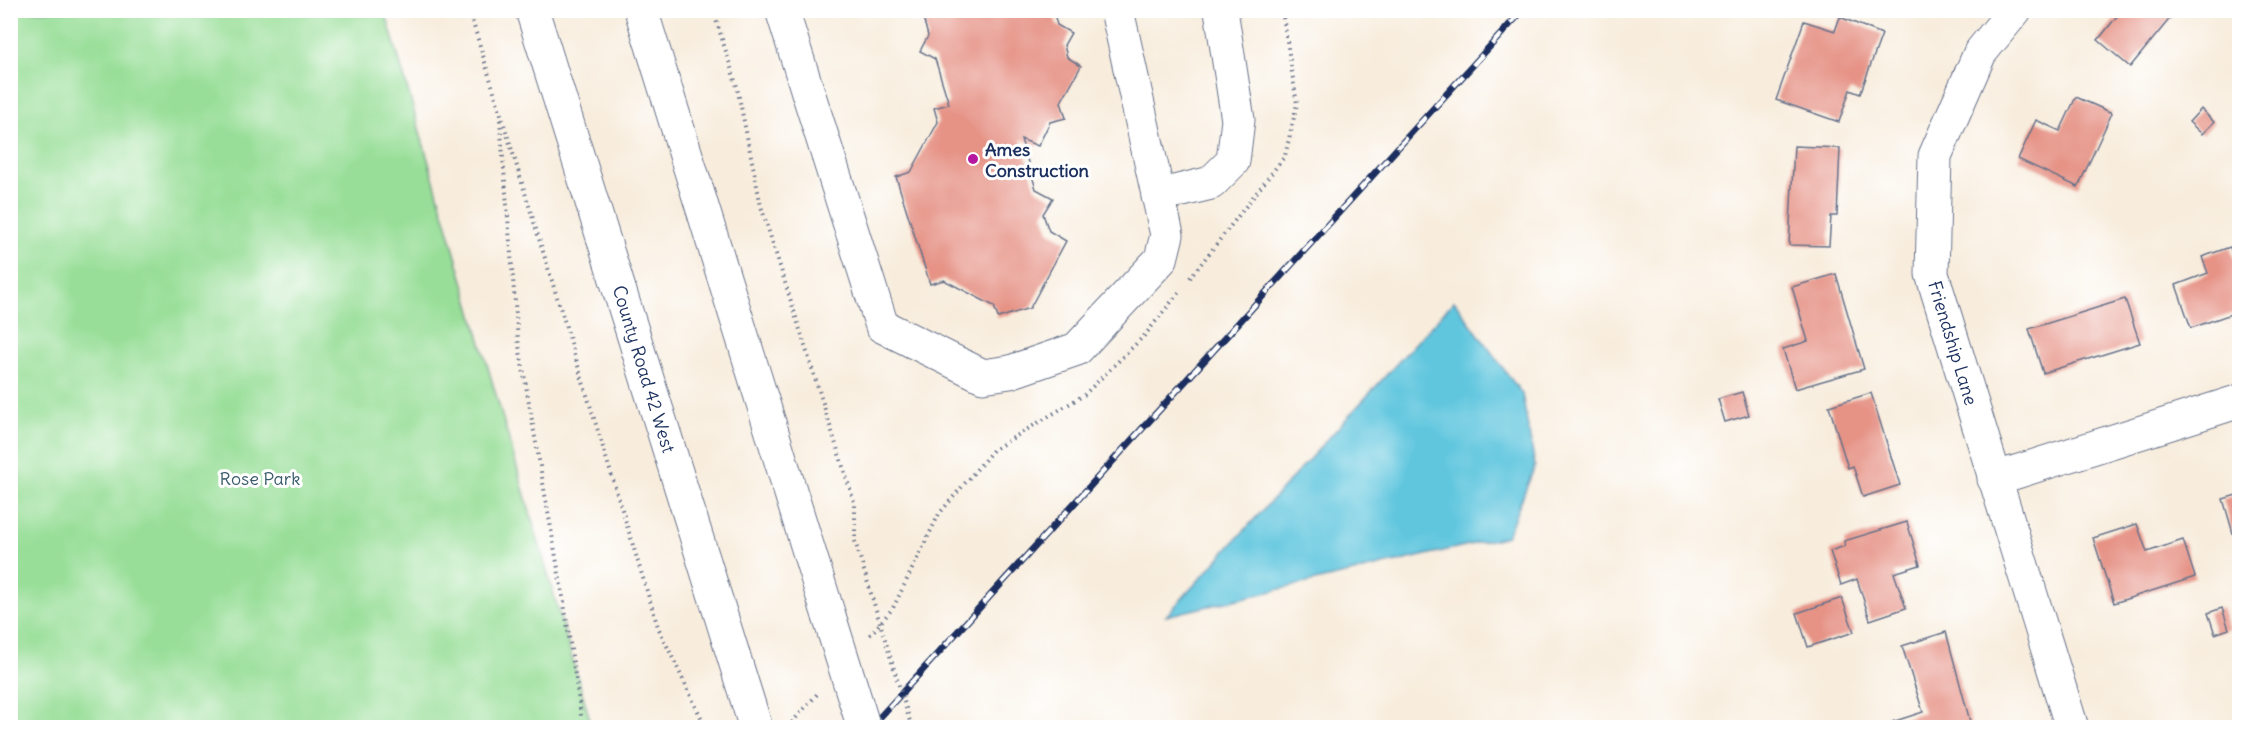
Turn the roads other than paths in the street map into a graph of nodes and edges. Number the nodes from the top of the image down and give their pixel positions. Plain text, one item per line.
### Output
1 (532, 10) edge
2 (641, 10) edge
3 (782, 10) edge
4 (1117, 10) edge
5 (1221, 10) edge
6 (2015, 10) edge
7 (1158, 196) junction
8 (2240, 401) edge
9 (1994, 479) junction
10 (753, 716) edge
11 (864, 728) edge
12 (2072, 728) edge

1 - 10 main road, County Road 42 West
2 - 11 main road, bridge
3 - 7 main road
4 - 7 main road
5 - 7 main road
6 - 9 main road, Friendship Lane
8 - 9 main road
9 - 12 main road, Friendship Lane

